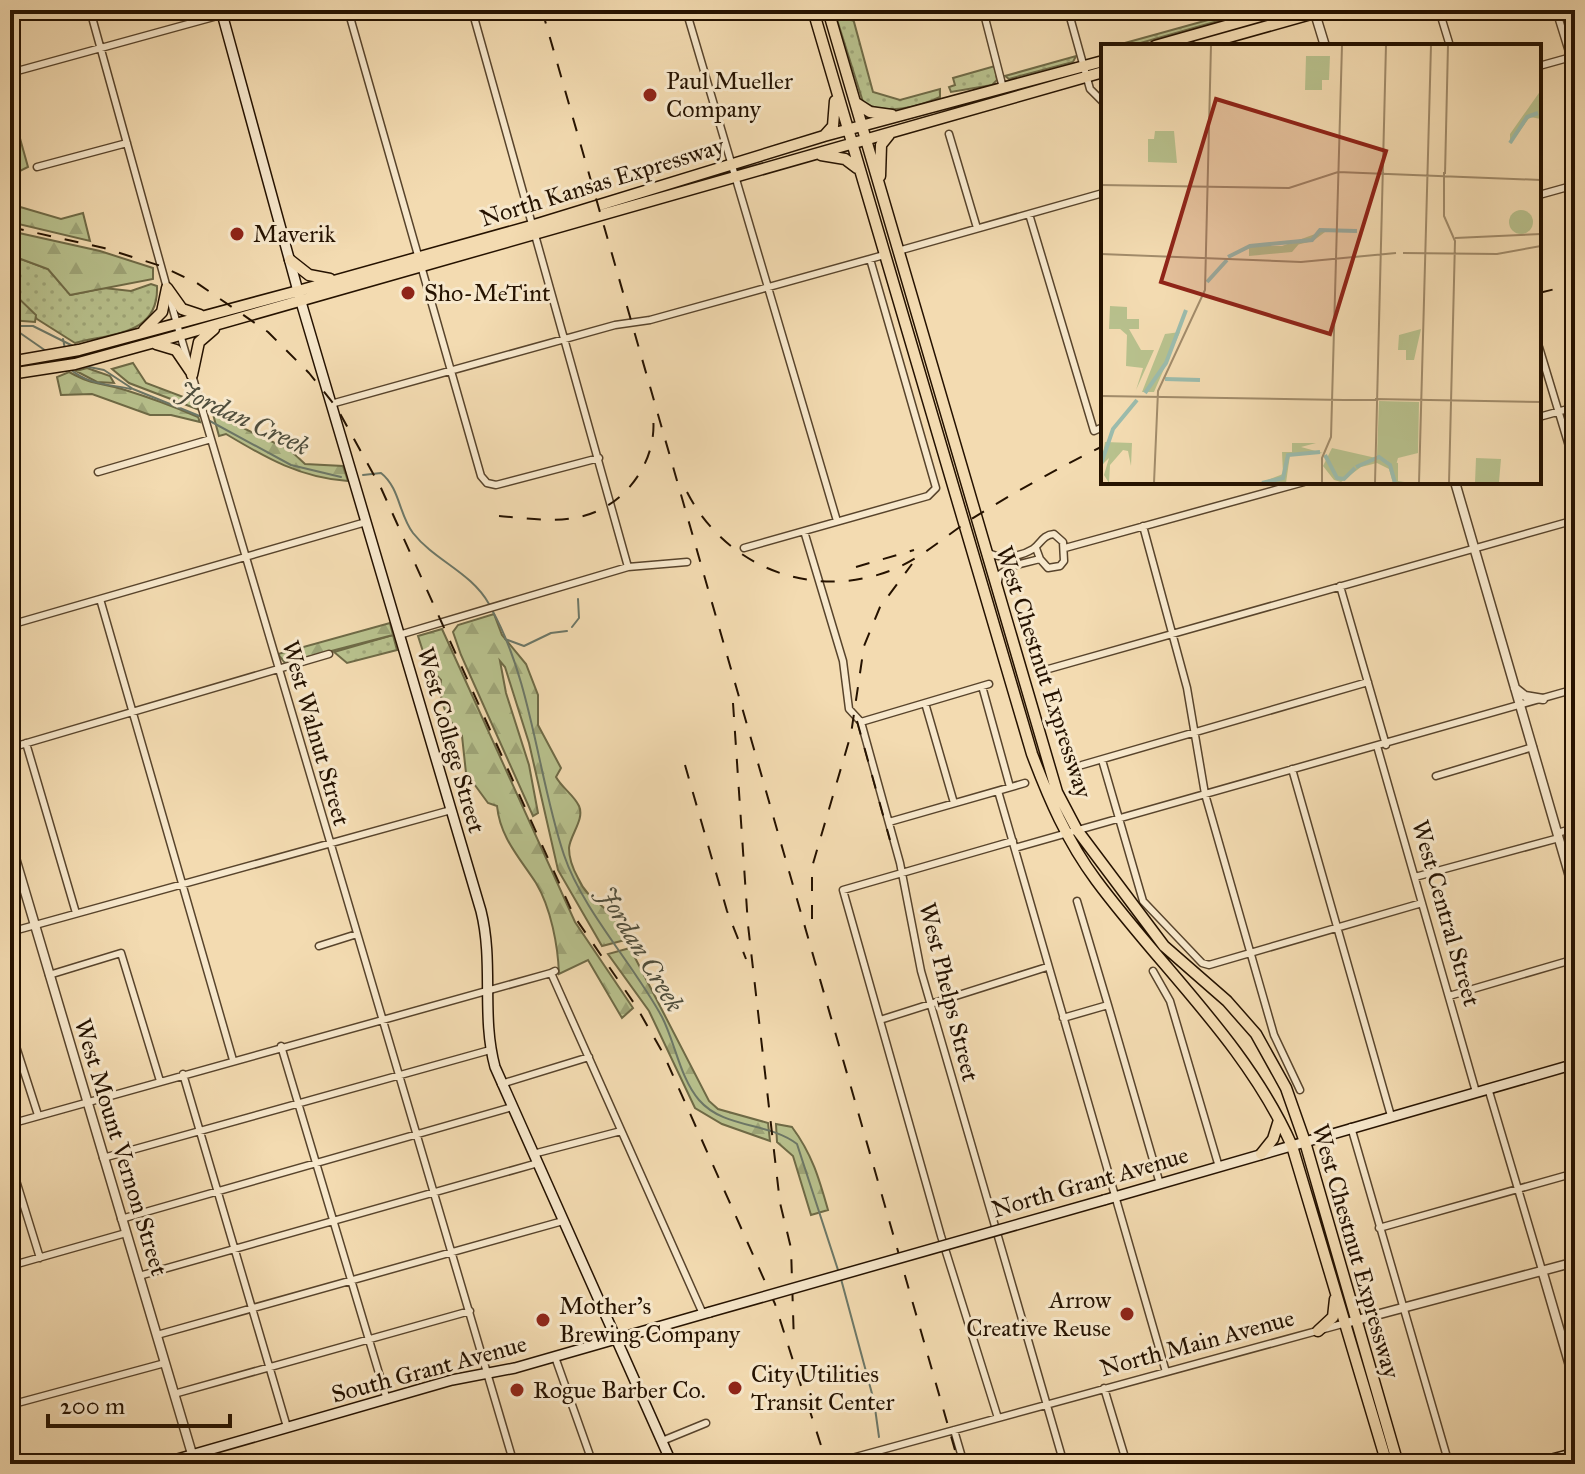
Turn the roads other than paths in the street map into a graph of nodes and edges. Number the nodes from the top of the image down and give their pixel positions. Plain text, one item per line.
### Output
1 (90, 10) edge
2 (239, 10) edge
3 (348, 10) edge
4 (472, 10) edge
5 (686, 10) edge
6 (813, 10) edge
7 (828, 10) edge
8 (983, 10) edge
9 (1068, 10) edge
10 (1282, 10) edge
11 (1439, 10) edge
12 (1556, 10) edge
13 (1318, 11) edge
14 (222, 12) edge
15 (1162, 44) edge
16 (1204, 44) edge
17 (1325, 44) edge
18 (1449, 44) edge
19 (101, 50) junction
20 (1573, 57) edge
21 (1101, 62) edge
22 (1541, 65) edge
23 (1575, 71) edge
24 (1085, 72) junction
25 (1101, 72) edge
26 (10, 73) edge
27 (1003, 88) junction
28 (836, 91) junction
29 (854, 100) junction
30 (1101, 100) edge
31 (906, 114) junction
32 (862, 127) junction
33 (848, 131) junction
34 (949, 134) dead end
35 (889, 135) junction
36 (824, 136) junction
37 (866, 141) junction
38 (127, 143) junction
39 (852, 144) junction
40 (803, 156) junction
41 (37, 167) dead end
42 (733, 169) junction
43 (861, 176) junction
44 (1575, 185) edge
45 (880, 190) junction
46 (1101, 194) edge
47 (1541, 194) edge
48 (1029, 214) junction
49 (977, 228) junction
50 (532, 231) junction
51 (898, 251) junction
52 (884, 255) junction
53 (870, 259) junction
54 (290, 260) junction
55 (419, 263) junction
56 (336, 280) junction
57 (769, 287) junction
58 (167, 288) junction
59 (300, 296) junction
60 (214, 313) junction
61 (226, 323) junction
62 (179, 330) junction
63 (132, 336) junction
64 (565, 341) junction
65 (150, 343) junction
66 (1541, 354) edge
67 (10, 362) edge
68 (450, 371) junction
69 (10, 374) edge
70 (192, 375) junction
71 (331, 404) junction
72 (1575, 407) edge
73 (1559, 412) junction
74 (1541, 416) edge
75 (1101, 428) edge
76 (211, 439) junction
77 (599, 458) junction
78 (1575, 466) edge
79 (98, 472) dead end
80 (1297, 484) edge
81 (1456, 484) edge
82 (1575, 520) edge
83 (837, 521) junction
84 (366, 522) junction
85 (1143, 526) junction
86 (804, 531) junction
87 (744, 548) dead end
88 (1036, 548) junction
89 (1065, 548) junction
90 (984, 549) junction
91 (1473, 549) junction
92 (246, 557) junction
93 (1040, 559) junction
94 (687, 562) dead end
95 (628, 567) junction
96 (1340, 586) junction
97 (996, 590) junction
98 (100, 599) junction
99 (10, 625) edge
100 (1173, 633) junction
101 (399, 635) junction
102 (329, 654) dead end
103 (278, 669) junction
104 (1045, 670) dead end
105 (1368, 682) junction
106 (1515, 687) junction
107 (1575, 689) edge
108 (1543, 699) junction
109 (925, 703) junction
110 (1520, 705) junction
111 (133, 712) junction
112 (861, 722) junction
113 (1196, 732) junction
114 (26, 743) junction
115 (1386, 745) junction
116 (1377, 746) junction
117 (1533, 747) junction
118 (10, 748) edge
119 (1102, 760) junction
120 (1082, 765) dead end
121 (1292, 769) junction
122 (1436, 776) dead end
123 (1025, 783) dead end
124 (1010, 787) junction
125 (998, 791) junction
126 (1205, 794) junction
127 (954, 803) junction
128 (451, 810) junction
129 (1119, 818) junction
130 (889, 822) junction
131 (1575, 828) edge
132 (1071, 832) junction
133 (1558, 836) junction
134 (10, 841) edge
135 (330, 844) junction
136 (1014, 844) junction
137 (902, 874) junction
138 (1415, 877) junction
139 (183, 884) junction
140 (1575, 894) edge
141 (1077, 901) dead end
142 (1422, 903) junction
143 (76, 913) junction
144 (35, 925) junction
145 (1337, 927) junction
146 (10, 932) edge
147 (357, 934) junction
148 (319, 946) dead end
149 (1251, 953) junction
150 (1575, 959) edge
151 (1047, 967) junction
152 (1153, 971) dead end
153 (49, 975) junction
154 (489, 989) junction
155 (1449, 996) junction
156 (930, 1004) junction
157 (1108, 1005) junction
158 (382, 1018) junction
159 (1063, 1018) junction
160 (880, 1020) junction
161 (11, 1028) edge
162 (281, 1046) junction
163 (490, 1050) junction
164 (589, 1057) junction
165 (233, 1060) junction
166 (1575, 1064) edge
167 (183, 1074) junction
168 (399, 1075) junction
169 (160, 1081) junction
170 (501, 1084) junction
171 (1488, 1088) junction
172 (1300, 1090) dead end
173 (1476, 1092) junction
174 (86, 1102) junction
175 (299, 1105) junction
176 (512, 1107) junction
177 (38, 1115) junction
178 (1391, 1116) junction
179 (1279, 1120) junction
180 (10, 1124) edge
181 (1351, 1127) junction
182 (200, 1131) junction
183 (621, 1131) junction
184 (417, 1135) junction
185 (1305, 1142) junction
186 (1292, 1146) junction
187 (1261, 1154) junction
188 (103, 1158) junction
189 (535, 1158) junction
190 (10, 1161) edge
191 (316, 1164) junction
192 (1219, 1167) junction
193 (1575, 1173) edge
194 (1160, 1184) junction
195 (1518, 1188) junction
196 (218, 1190) junction
197 (435, 1193) junction
198 (1109, 1198) junction
199 (121, 1219) junction
200 (563, 1221) junction
201 (335, 1222) junction
202 (1379, 1228) junction
203 (126, 1233) junction
204 (235, 1250) junction
205 (453, 1252) junction
206 (40, 1258) junction
207 (1575, 1262) edge
208 (10, 1266) edge
209 (1542, 1270) junction
210 (139, 1276) junction
211 (351, 1280) junction
212 (1334, 1282) junction
213 (252, 1308) junction
214 (1403, 1308) junction
215 (470, 1311) junction
216 (707, 1313) junction
217 (1351, 1322) junction
218 (1318, 1331) junction
219 (157, 1335) junction
220 (369, 1340) junction
221 (617, 1340) junction
222 (555, 1357) junction
223 (165, 1363) junction
224 (270, 1367) junction
225 (1166, 1372) junction
226 (489, 1374) junction
227 (1575, 1383) edge
228 (1104, 1388) junction
229 (174, 1394) junction
230 (387, 1400) junction
231 (10, 1405) edge
232 (1046, 1405) junction
233 (998, 1418) junction
234 (706, 1423) dead end
235 (287, 1427) junction
236 (954, 1430) junction
237 (662, 1441) junction
238 (1575, 1453) edge
239 (193, 1459) edge
240 (160, 1464) edge
241 (514, 1464) edge
242 (593, 1464) edge
243 (672, 1464) edge
244 (830, 1464) edge
245 (964, 1464) edge
246 (1064, 1464) edge
247 (1127, 1464) edge
248 (1387, 1464) edge
249 (1398, 1464) edge
250 (1449, 1464) edge
251 (1533, 1464) edge

1 - 19 street, West Walnut Street
2 - 14 street
3 - 55 street
4 - 50 street
5 - 42 street
6 - 28 main road, West Chestnut Expressway
7 - 29 main road, West Chestnut Expressway
8 - 27 street
9 - 24 street
10 - 15 main road
11 - 18 street
12 - 20 street
13 - 16 main road
13 - 17 street
14 - 19 street
14 - 54 main road, West College Street
19 - 26 street
19 - 38 street, West Walnut Street
20 - 22 street
20 - 23 street
21 - 24 main road, North Kansas Expressway
24 - 25 main road, North Kansas Expressway
24 - 27 main road, North Kansas Expressway
24 - 30 street
24 - 35 main road, North Kansas Expressway
27 - 31 main road, North Kansas Expressway
28 - 33 main road, West Chestnut Expressway
28 - 36 main road
29 - 31 main road
29 - 32 main road, West Chestnut Expressway
31 - 32 main road, North Kansas Expressway
32 - 33 main road, North Kansas Expressway
32 - 37 main road, West Chestnut Expressway
33 - 36 main road, North Kansas Expressway
33 - 39 main road, West Chestnut Expressway
34 - 49 street
35 - 37 main road, North Kansas Expressway
35 - 45 main road
36 - 42 main road, North Kansas Expressway
37 - 39 main road, North Kansas Expressway
37 - 45 main road, West Chestnut Expressway
38 - 41 street
38 - 58 street, West Walnut Street
39 - 40 main road, North Kansas Expressway
39 - 43 main road, West Chestnut Expressway
40 - 42 main road, North Kansas Expressway
40 - 43 main road
42 - 50 main road, North Kansas Expressway
42 - 57 street
43 - 52 main road, West Chestnut Expressway
44 - 47 street
45 - 51 main road, West Chestnut Expressway
46 - 48 street
48 - 49 street
48 - 75 street
49 - 51 street
50 - 55 main road, North Kansas Expressway
50 - 64 street
51 - 90 main road, West Chestnut Expressway
52 - 53 street
52 - 132 main road, West Chestnut Expressway
53 - 57 street
53 - 83 street
54 - 56 main road
54 - 59 main road, West College Street
55 - 56 main road, North Kansas Expressway
55 - 59 main road, North Kansas Expressway
55 - 68 street
56 - 59 main road, North Kansas Expressway
57 - 64 street
57 - 83 street
58 - 60 main road
58 - 62 street, West Walnut Street
58 - 63 main road
59 - 60 main road
59 - 61 main road
59 - 71 main road, West College Street
60 - 62 main road
61 - 62 main road
61 - 70 main road
62 - 63 main road
62 - 65 main road
62 - 70 street, West Walnut Street
63 - 67 main road
64 - 68 street
64 - 77 street
65 - 69 main road
65 - 70 main road
66 - 73 street
68 - 71 street
68 - 77 street
70 - 76 street, West Walnut Street
71 - 84 main road, West College Street
72 - 73 street
73 - 74 street
73 - 78 street
76 - 79 street
76 - 92 street, West Walnut Street
77 - 95 street
80 - 85 street
81 - 91 street
82 - 91 street
83 - 86 street
84 - 92 street
84 - 101 main road, West College Street
85 - 89 street
85 - 100 street
86 - 87 street
86 - 112 street, West Phelps Street
88 - 89 street
88 - 90 street
88 - 93 street
89 - 93 street
90 - 97 main road, West Chestnut Expressway
91 - 96 street
91 - 106 street
92 - 98 street
92 - 103 street, West Walnut Street
93 - 97 street
94 - 95 street
95 - 101 street
96 - 100 street
96 - 105 street
97 - 132 main road, West Chestnut Expressway
98 - 99 street
98 - 111 street
100 - 104 street
100 - 113 street
101 - 128 main road, West College Street
102 - 103 street
103 - 111 street
103 - 135 street, West Walnut Street
105 - 113 street
105 - 115 street
106 - 108 street
106 - 110 street
107 - 108 street
108 - 110 street
109 - 112 street
109 - 124 street
109 - 127 street
110 - 115 street
110 - 117 street
111 - 114 street
111 - 139 street
112 - 130 street, West Phelps Street
113 - 119 street
113 - 126 street
114 - 118 street
114 - 143 street
115 - 116 street
116 - 121 street
116 - 138 street, West Central Street
117 - 122 street
117 - 133 street
119 - 120 street
119 - 129 street
121 - 126 street
121 - 145 street
123 - 124 street
124 - 125 street
125 - 127 street
125 - 136 street
126 - 129 street
126 - 149 street
127 - 130 street
128 - 135 street
128 - 154 main road, West College Street
129 - 132 street
129 - 149 street
130 - 137 street, West Phelps Street
131 - 133 street
132 - 136 street
132 - 179 main road, West Chestnut Expressway
132 - 185 main road, West Chestnut Expressway
133 - 138 street
133 - 140 street
134 - 144 street, West Mount Vernon Street
135 - 139 street
135 - 147 street, West Walnut Street
136 - 137 street
136 - 151 street
137 - 156 street, West Phelps Street
137 - 160 street
138 - 142 street, West Central Street
139 - 143 street
139 - 165 street
141 - 157 street
142 - 145 street
142 - 155 street, West Central Street
143 - 144 street
144 - 146 street
144 - 153 street, West Mount Vernon Street
145 - 149 street
145 - 178 street
147 - 148 street
147 - 158 street, West Walnut Street
149 - 172 street
150 - 155 street
151 - 156 street
151 - 159 street
152 - 192 street
153 - 169 street
153 - 174 street, West Mount Vernon Street
154 - 158 street
154 - 163 main road, West College Street
154 - 164 street
155 - 173 street, West Central Street
156 - 160 street
156 - 232 street, West Phelps Street
157 - 159 street
157 - 194 street
158 - 162 street
158 - 168 street, West Walnut Street
159 - 198 street
160 - 233 street
161 - 177 street
162 - 165 street
162 - 175 street
163 - 168 street
163 - 170 main road, West College Street
164 - 170 street
164 - 183 street
165 - 167 street
166 - 171 main road, North Grant Avenue
167 - 169 street
167 - 182 street
168 - 175 street
168 - 184 street, West Walnut Street
169 - 174 street
170 - 176 main road, West College Street
171 - 173 main road, North Grant Avenue
171 - 195 street
173 - 178 main road, North Grant Avenue
174 - 177 street
174 - 188 street, West Mount Vernon Street
175 - 182 street
175 - 191 street
176 - 184 street
176 - 189 main road, West College Street
177 - 180 street
178 - 181 main road, North Grant Avenue
179 - 186 main road, West Chestnut Expressway
179 - 187 main road
181 - 185 main road, North Grant Avenue
181 - 202 street
182 - 188 street
182 - 196 street
183 - 189 street
183 - 216 street
184 - 191 street
184 - 197 street, West Walnut Street
185 - 186 main road, North Grant Avenue
185 - 217 main road, West Chestnut Expressway
186 - 187 main road, North Grant Avenue
186 - 212 main road, West Chestnut Expressway
187 - 192 main road, North Grant Avenue
188 - 199 street, West Mount Vernon Street
189 - 197 street
189 - 200 main road, West College Street
190 - 206 street
191 - 196 street
191 - 201 street
192 - 194 main road, North Grant Avenue
193 - 195 street
194 - 198 main road, North Grant Avenue
195 - 202 street
195 - 209 street
196 - 199 street
196 - 204 street
197 - 201 street
197 - 205 street, West Walnut Street
198 - 216 main road, North Grant Avenue, bridge
198 - 225 street
199 - 203 street, West Mount Vernon Street
200 - 205 street
200 - 221 main road, West College Street
201 - 204 street
201 - 211 street
202 - 214 street
203 - 206 street
203 - 210 street, West Mount Vernon Street
204 - 210 street
204 - 213 street
205 - 211 street
205 - 215 street, West Walnut Street
206 - 208 street
207 - 209 street, North Main Avenue
209 - 214 street, North Main Avenue
209 - 227 street
210 - 219 street, West Mount Vernon Street
211 - 213 street
211 - 220 street
212 - 217 main road, West Chestnut Expressway
212 - 218 main road
213 - 219 street
213 - 224 street
214 - 217 street, North Main Avenue
214 - 250 street
215 - 220 street
215 - 226 street, West Walnut Street
216 - 221 main road, North Grant Avenue
217 - 218 street, North Main Avenue
217 - 248 main road, West Chestnut Expressway
217 - 249 main road, West Chestnut Expressway
218 - 225 street, North Main Avenue
219 - 223 street, West Mount Vernon Street
220 - 224 street
220 - 230 street
221 - 222 main road, South Grant Avenue
221 - 237 main road, West College Street
222 - 226 main road, South Grant Avenue
222 - 242 street
223 - 229 street, West Mount Vernon Street
223 - 231 street
224 - 229 street
224 - 235 street
225 - 228 street, North Main Avenue
226 - 230 main road, South Grant Avenue
226 - 241 street, West Walnut Street
228 - 232 street, North Main Avenue
228 - 247 street
229 - 239 street, West Mount Vernon Street
230 - 235 main road, South Grant Avenue
232 - 233 street, North Main Avenue
232 - 246 street, West Phelps Street
233 - 236 street, North Main Avenue
234 - 237 street
235 - 239 main road, South Grant Avenue
236 - 244 street, North Main Avenue
236 - 245 street
237 - 243 main road, West College Street
238 - 251 main road
239 - 240 main road, South Grant Avenue

